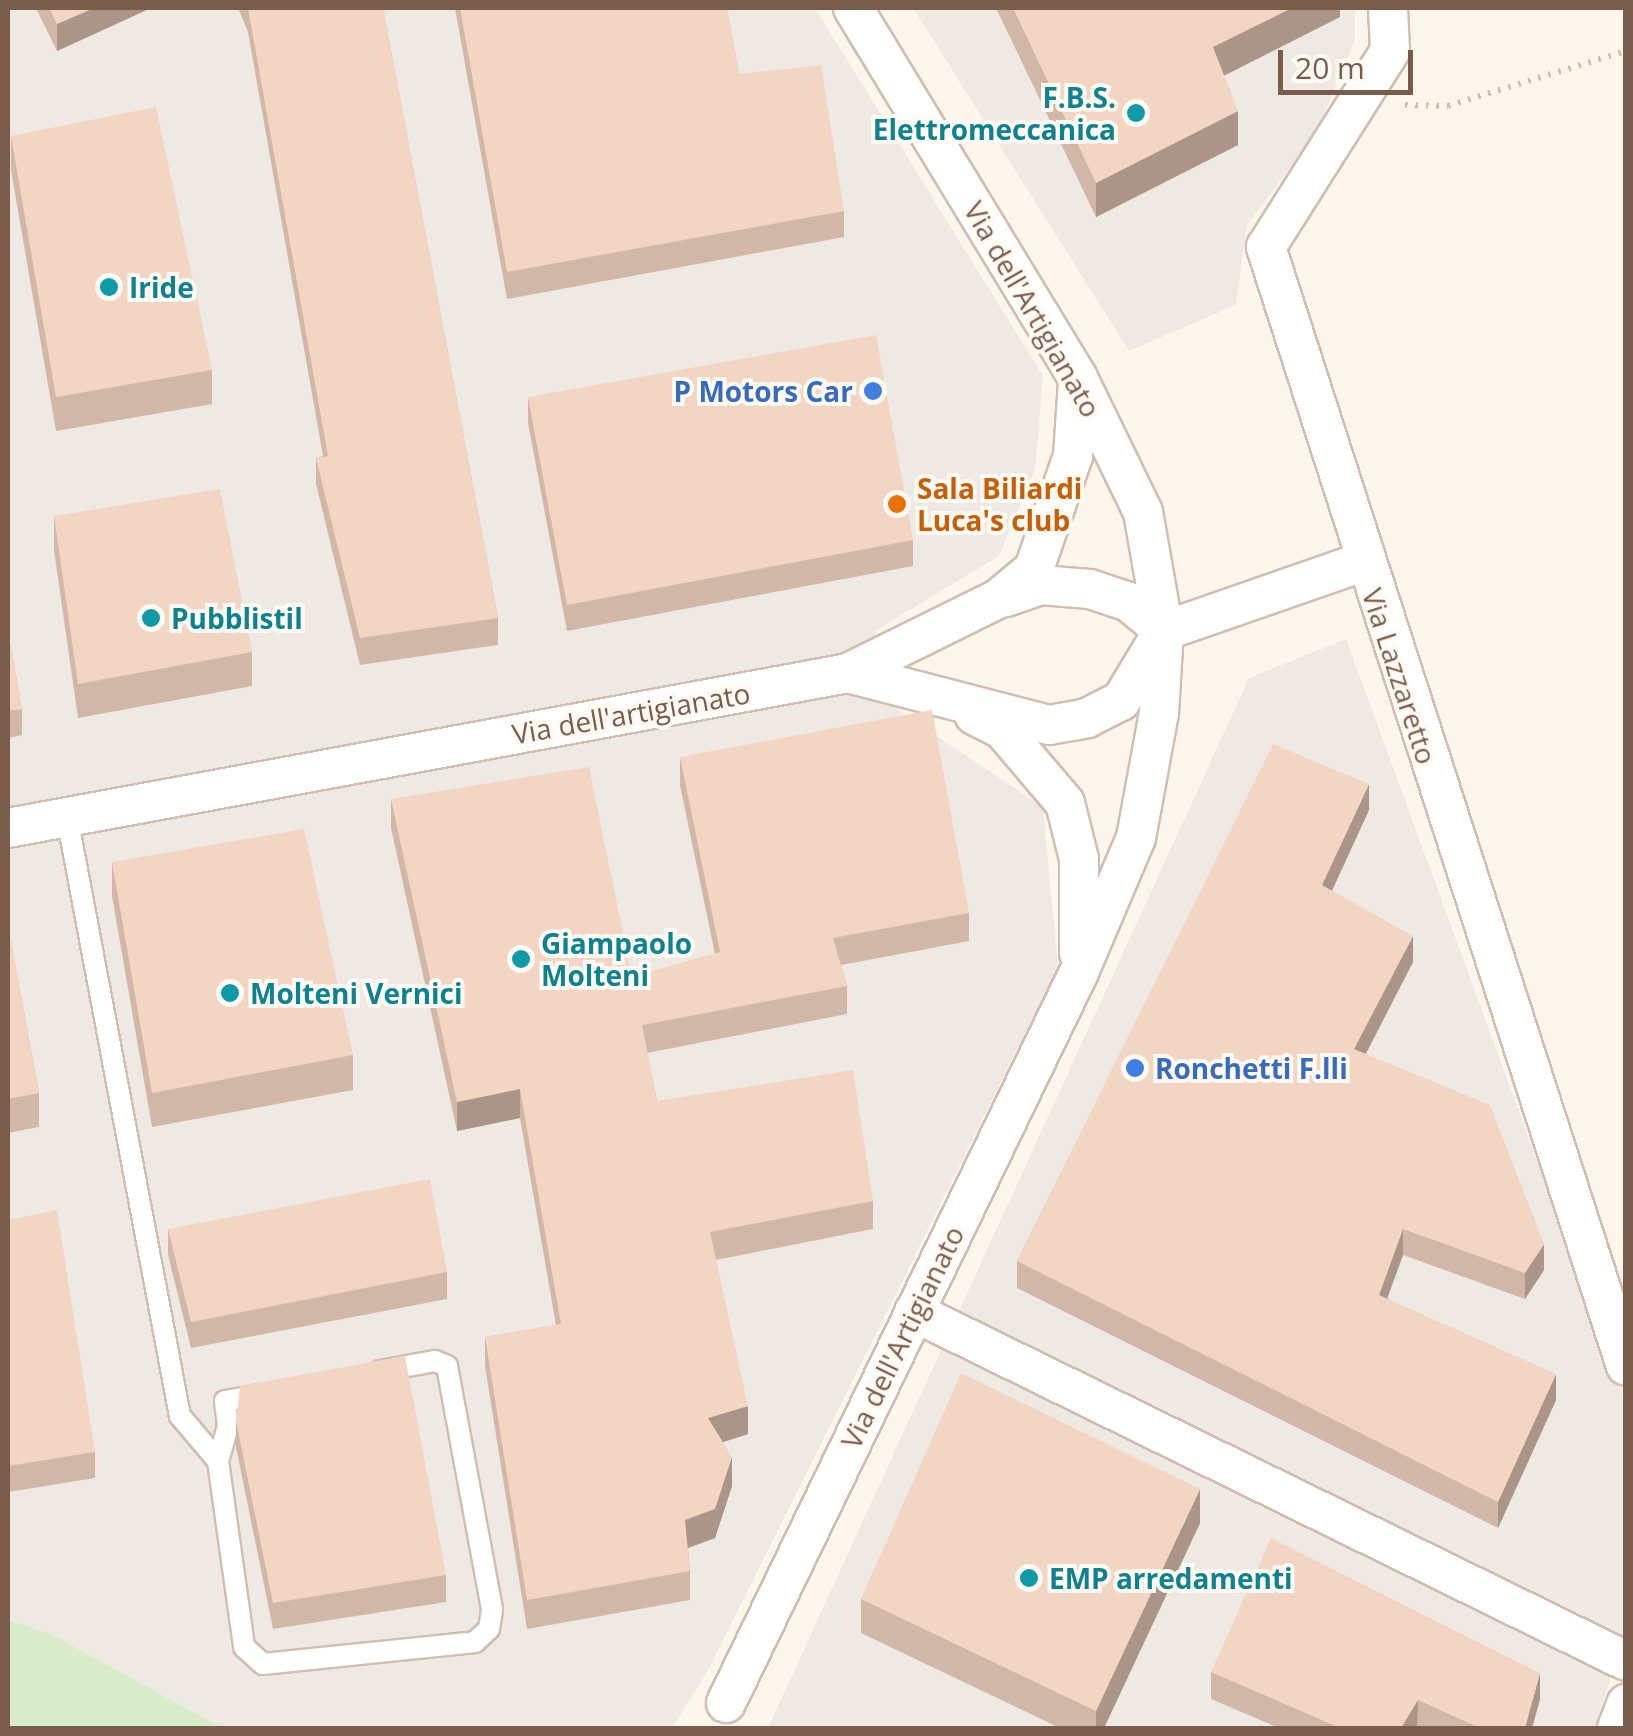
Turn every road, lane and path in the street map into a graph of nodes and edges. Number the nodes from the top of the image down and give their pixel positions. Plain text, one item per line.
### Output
1 (853, 8) edge
2 (1388, 8) edge
3 (1626, 51) edge
4 (1357, 104) junction
5 (1078, 378) junction
6 (1362, 562) junction
7 (998, 599) junction
8 (1164, 631) junction
9 (848, 674) junction
10 (941, 698) junction
11 (66, 817) junction
12 (8, 828) edge
13 (1079, 972) junction
14 (914, 1312) junction
15 (1626, 1366) edge
16 (358, 1375) edge
17 (282, 1390) edge
18 (218, 1461) junction
19 (1626, 1661) edge
20 (726, 1702) dead end
21 (1626, 1704) edge
22 (1618, 1728) edge

1 - 5 street, Via dell'Artigianato
2 - 4 street, Via Lazzaretto
3 - 4 path
4 - 6 street, Via Lazzaretto
5 - 7 street, Via dell'artigianato
5 - 8 street, Via dell'Artigianato
6 - 8 street
6 - 15 street, Via Lazzaretto
7 - 8 street
7 - 9 street, Via dell'artigianato
8 - 10 street, Via dell'Artigianato
8 - 13 street, Via dell'Artigianato
9 - 10 street, Via dell'Artigianato
9 - 11 street, Via dell'artigianato
10 - 13 street, Via dell'Artigianato
11 - 12 street, Via dell'artigianato
11 - 18 lane
13 - 14 street, Via dell'Artigianato
14 - 19 street
14 - 20 street, Via dell'Artigianato
16 - 18 lane
17 - 18 lane
21 - 22 street

